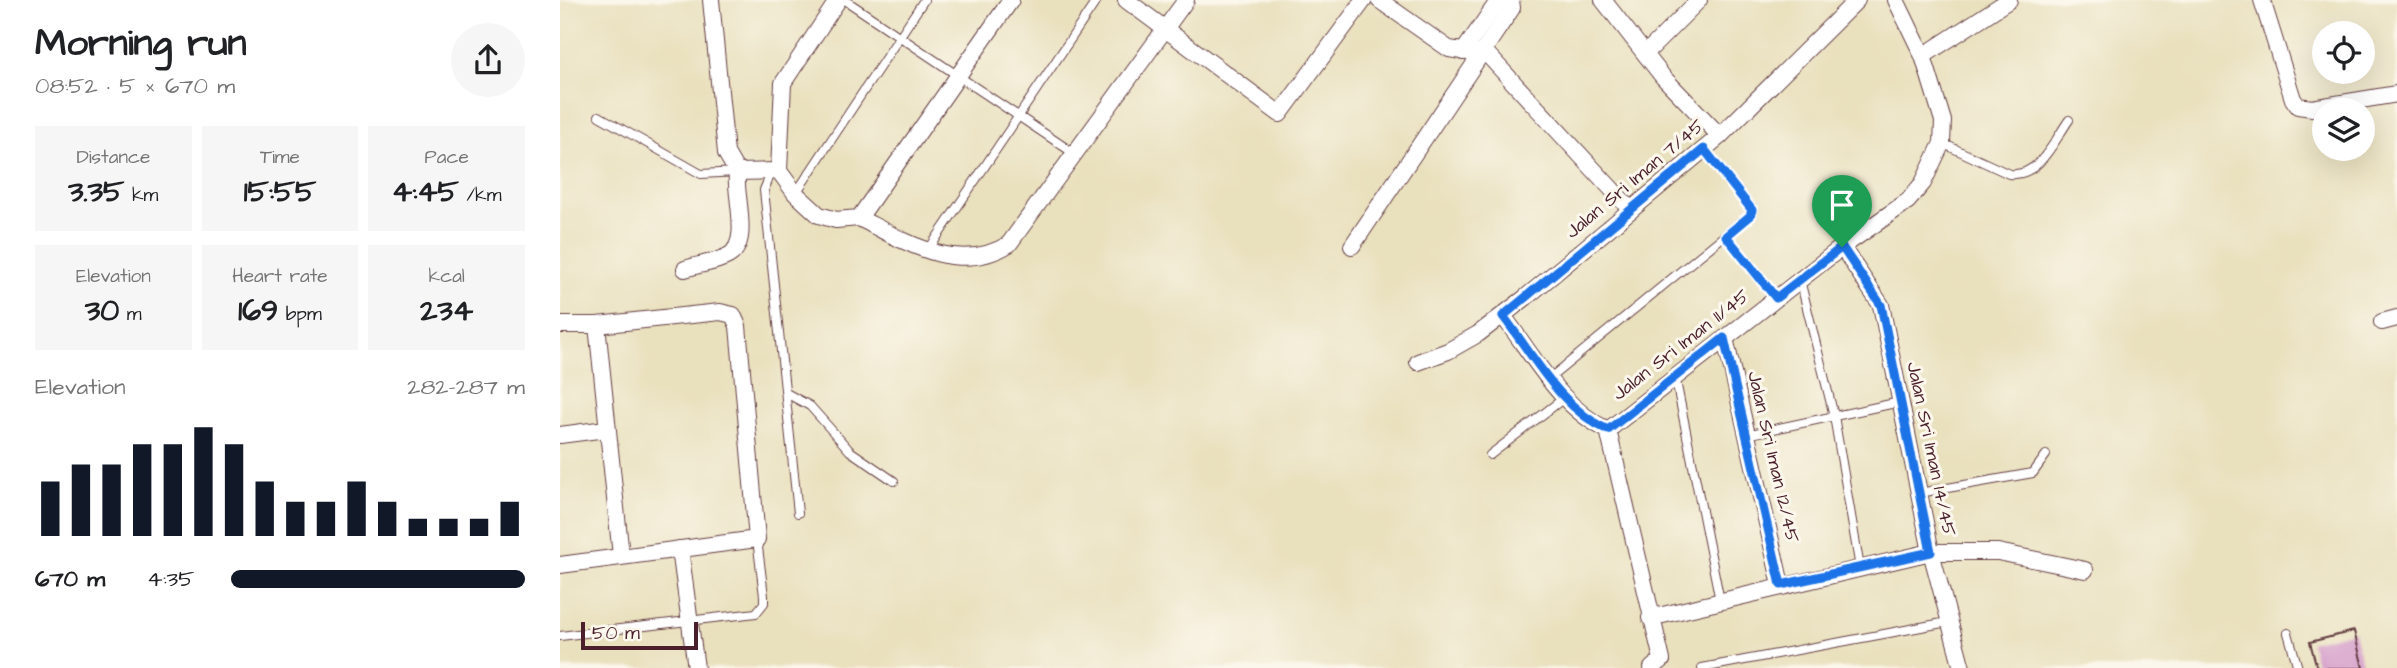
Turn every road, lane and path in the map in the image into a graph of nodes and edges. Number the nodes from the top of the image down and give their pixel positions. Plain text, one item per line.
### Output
1 (711, 0) edge
2 (838, 0) edge
3 (845, 0) edge
4 (924, 0) edge
5 (1011, 0) edge
6 (1097, 0) edge
7 (1126, 0) edge
8 (1186, 0) edge
9 (1364, 0) edge
10 (1379, 0) edge
11 (1499, 0) edge
12 (1511, 0) edge
13 (1603, 0) edge
14 (1699, 0) edge
15 (1857, 0) edge
16 (1896, 0) edge
17 (2009, 0) edge
18 (2262, 0) edge
19 (1164, 28) junction
20 (900, 37) junction
21 (1463, 52) junction
22 (1483, 52) junction
23 (1647, 52) junction
24 (1923, 56) junction
25 (958, 76) junction
26 (2397, 94) edge
27 (599, 116) dead end
28 (1019, 116) junction
29 (2069, 120) dead end
30 (1720, 136) junction
31 (1941, 143) junction
32 (1704, 149) junction
33 (1075, 153) junction
34 (776, 171) junction
35 (737, 172) junction
36 (795, 193) junction
37 (1631, 210) junction
38 (859, 218) junction
39 (1726, 236) junction
40 (1352, 246) dead end
41 (1842, 247) junction
42 (927, 252) junction
43 (685, 269) dead end
44 (1800, 279) junction
45 (1776, 298) junction
46 (1503, 316) junction
47 (560, 325) edge
48 (597, 325) junction
49 (1724, 338) junction
50 (1418, 362) dead end
51 (1675, 376) junction
52 (1550, 378) junction
53 (786, 393) junction
54 (1564, 398) junction
55 (1900, 402) junction
56 (1834, 416) junction
57 (606, 429) junction
58 (1608, 430) junction
59 (560, 435) edge
60 (1746, 435) junction
61 (1490, 455) dead end
62 (2046, 455) dead end
63 (894, 481) dead end
64 (1919, 493) junction
65 (798, 513) dead end
66 (757, 540) junction
67 (680, 549) junction
68 (1931, 552) junction
69 (621, 556) junction
70 (560, 565) edge
71 (1860, 568) junction
72 (2085, 570) dead end
73 (1781, 585) junction
74 (1720, 601) junction
75 (1650, 618) junction
76 (689, 620) junction
77 (1948, 622) junction
78 (2288, 633) dead end
79 (560, 636) edge
80 (1660, 665) edge
81 (696, 668) edge
82 (1702, 668) edge
83 (1962, 668) edge
84 (2298, 668) edge

1 - 35 street
2 - 34 street
3 - 20 lane
4 - 20 lane
5 - 25 street
6 - 28 lane
7 - 19 street
8 - 19 street
9 - 19 street
10 - 21 street
11 - 21 street
12 - 22 street
13 - 23 street
14 - 23 street
15 - 30 street, Jalan Sri Iman 7/45
16 - 24 street, Jalan Sri Iman 11/45
17 - 24 street
18 - 26 street
19 - 33 street
20 - 25 lane
20 - 36 lane
21 - 22 street
22 - 37 street
22 - 40 street
23 - 30 street
24 - 31 street, Jalan Sri Iman 11/45
25 - 28 lane
25 - 38 street
27 - 35 lane
28 - 33 lane
28 - 42 lane
29 - 31 lane
30 - 32 street, Jalan Sri Iman 7/45
31 - 41 street, Jalan Sri Iman 11/45
32 - 37 street, Jalan Sri Iman 7/45
32 - 39 lane
33 - 42 street
34 - 35 street
34 - 36 street
34 - 53 lane
35 - 43 street
36 - 38 street
37 - 46 street, Jalan Sri Iman 7/45
38 - 42 street
39 - 45 lane
39 - 52 lane
41 - 44 street, Jalan Sri Iman 11/45
41 - 55 street, Jalan Sri Iman 14/45
44 - 45 street, Jalan Sri Iman 11/45
44 - 56 lane
45 - 49 street, Jalan Sri Iman 11/45
46 - 50 street, Jalan Sri Iman 7/45
46 - 52 street
47 - 48 street
48 - 57 street
48 - 66 street
49 - 51 street, Jalan Sri Iman 11/45
49 - 60 street, Jalan Sri Iman 12/45
51 - 58 street, Jalan Sri Iman 11/45
51 - 74 lane
52 - 54 street
53 - 63 lane
53 - 65 lane
54 - 58 street
54 - 61 lane
55 - 56 lane
55 - 64 street, Jalan Sri Iman 14/45
56 - 60 lane
56 - 71 lane
57 - 59 street
57 - 69 street
58 - 75 street
60 - 73 street, Jalan Sri Iman 12/45
62 - 64 lane
64 - 68 street, Jalan Sri Iman 14/45
66 - 67 street
66 - 76 lane
67 - 69 street
67 - 76 street
68 - 71 street
68 - 72 street
68 - 77 street, Jalan Sri Iman 14/45
69 - 70 street
71 - 73 street
73 - 74 street
74 - 75 street
75 - 80 street
76 - 79 lane
76 - 81 street
77 - 82 lane
77 - 83 street, Jalan Sri Iman 14/45
78 - 84 lane

